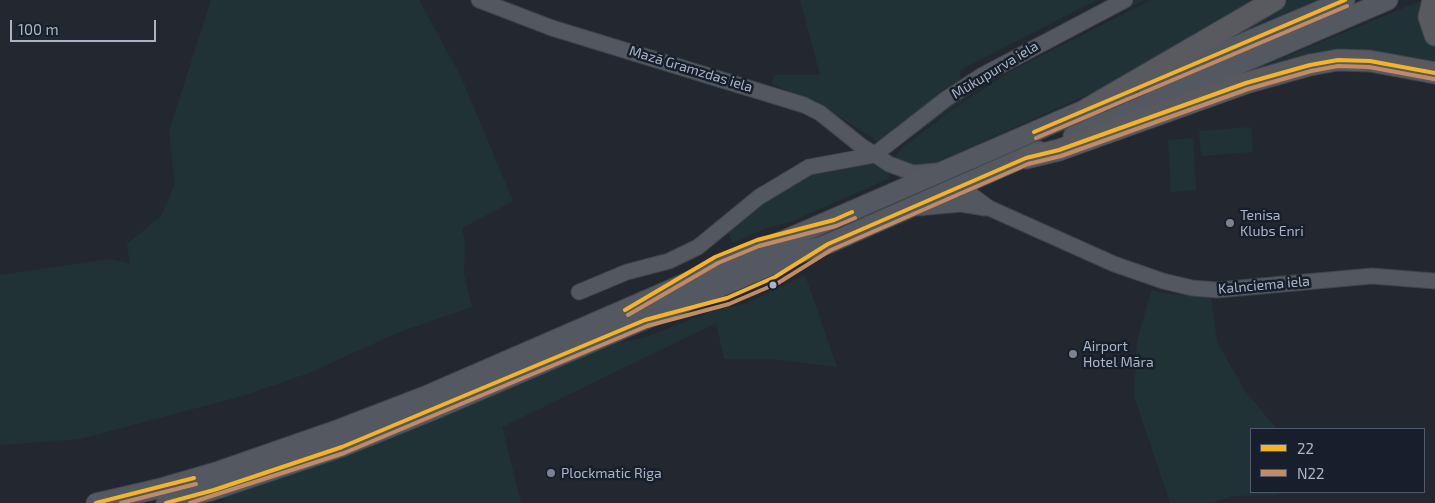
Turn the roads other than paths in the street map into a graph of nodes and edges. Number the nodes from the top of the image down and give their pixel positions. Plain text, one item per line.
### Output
1 (479, 0) edge
2 (1125, 0) edge
3 (1275, 0) edge
4 (1345, 0) edge
5 (1388, 0) edge
6 (1432, 0) edge
7 (1435, 35) edge
8 (1435, 73) edge
9 (1087, 109) junction
10 (874, 155) junction
11 (1026, 158) junction
12 (889, 164) junction
13 (941, 171) junction
14 (973, 181) junction
15 (884, 198) junction
16 (989, 208) junction
17 (904, 210) junction
18 (1435, 281) edge
19 (579, 292) dead end
20 (96, 503) edge
21 (166, 503) edge

1 - 10 street, Mazā Gramzdas iela
2 - 10 street, Mūkupurva iela
3 - 9 highway
4 - 9 main road
5 - 11 main road
6 - 7 highway
8 - 11 highway
9 - 13 main road
10 - 12 street, Mazā Gramzdas iela
10 - 19 street
11 - 14 main road
12 - 13 street, Mazā Gramzdas iela
12 - 15 street
13 - 15 main road
14 - 16 street, Kalnciema iela
14 - 17 main road
15 - 20 main road
16 - 17 street, Kalnciema iela
16 - 18 street, Kalnciema iela
17 - 21 main road

